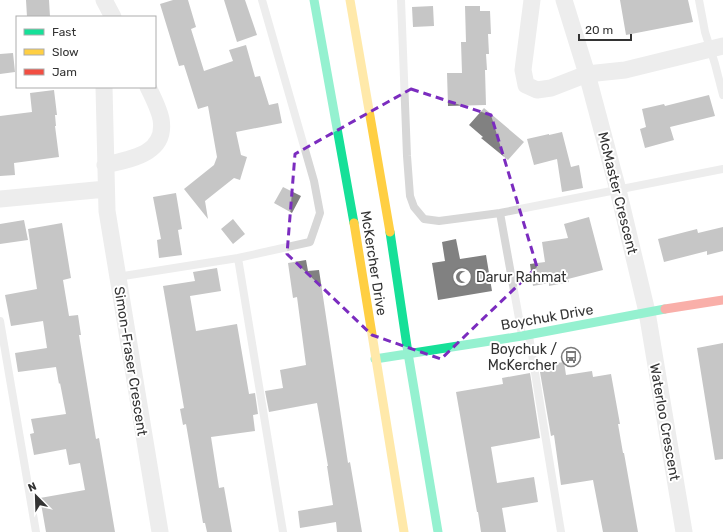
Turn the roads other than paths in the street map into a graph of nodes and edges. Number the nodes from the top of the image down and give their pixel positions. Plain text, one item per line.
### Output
1 (104, 0) edge
2 (262, 0) edge
3 (314, 0) edge
4 (350, 0) edge
5 (401, 0) edge
6 (532, 0) edge
7 (564, 0) edge
8 (699, 0) edge
9 (103, 16) edge
10 (112, 16) edge
11 (717, 47) edge
12 (587, 74) junction
13 (104, 88) edge
14 (148, 88) edge
15 (723, 95) edge
16 (106, 165) junction
17 (723, 169) edge
18 (106, 189) junction
19 (618, 190) junction
20 (0, 199) edge
21 (500, 213) junction
22 (238, 258) junction
23 (117, 277) junction
24 (723, 300) edge
25 (647, 312) junction
26 (0, 321) edge
27 (525, 336) junction
28 (408, 353) junction
29 (375, 359) junction
30 (36, 532) edge
31 (160, 532) edge
32 (283, 532) edge
33 (404, 532) edge
34 (438, 532) edge
35 (561, 532) edge
36 (684, 532) edge

1 - 9 street
1 - 10 street
2 - 22 lane
3 - 29 main road, McKercher Drive
4 - 28 main road, McKercher Drive
5 - 21 lane
6 - 12 street
7 - 12 street, McMaster Crescent
8 - 11 lane
11 - 12 street
11 - 15 lane
12 - 19 street, McMaster Crescent
13 - 16 street, Simon-Fraser Crescent
14 - 16 street
16 - 18 street, Simon-Fraser Crescent
17 - 19 lane
18 - 20 street
18 - 23 street, Simon-Fraser Crescent
19 - 21 lane
19 - 25 street, McMaster Crescent
21 - 27 lane
22 - 23 lane
22 - 32 lane
23 - 31 street, Simon-Fraser Crescent
24 - 25 main road, Boychuk Drive
25 - 27 main road, Boychuk Drive
25 - 36 street, Waterloo Crescent
26 - 30 lane
27 - 28 main road, Boychuk Drive
27 - 35 lane
28 - 29 main road, Boychuk Drive
28 - 34 main road, McKercher Drive
29 - 33 main road, McKercher Drive

